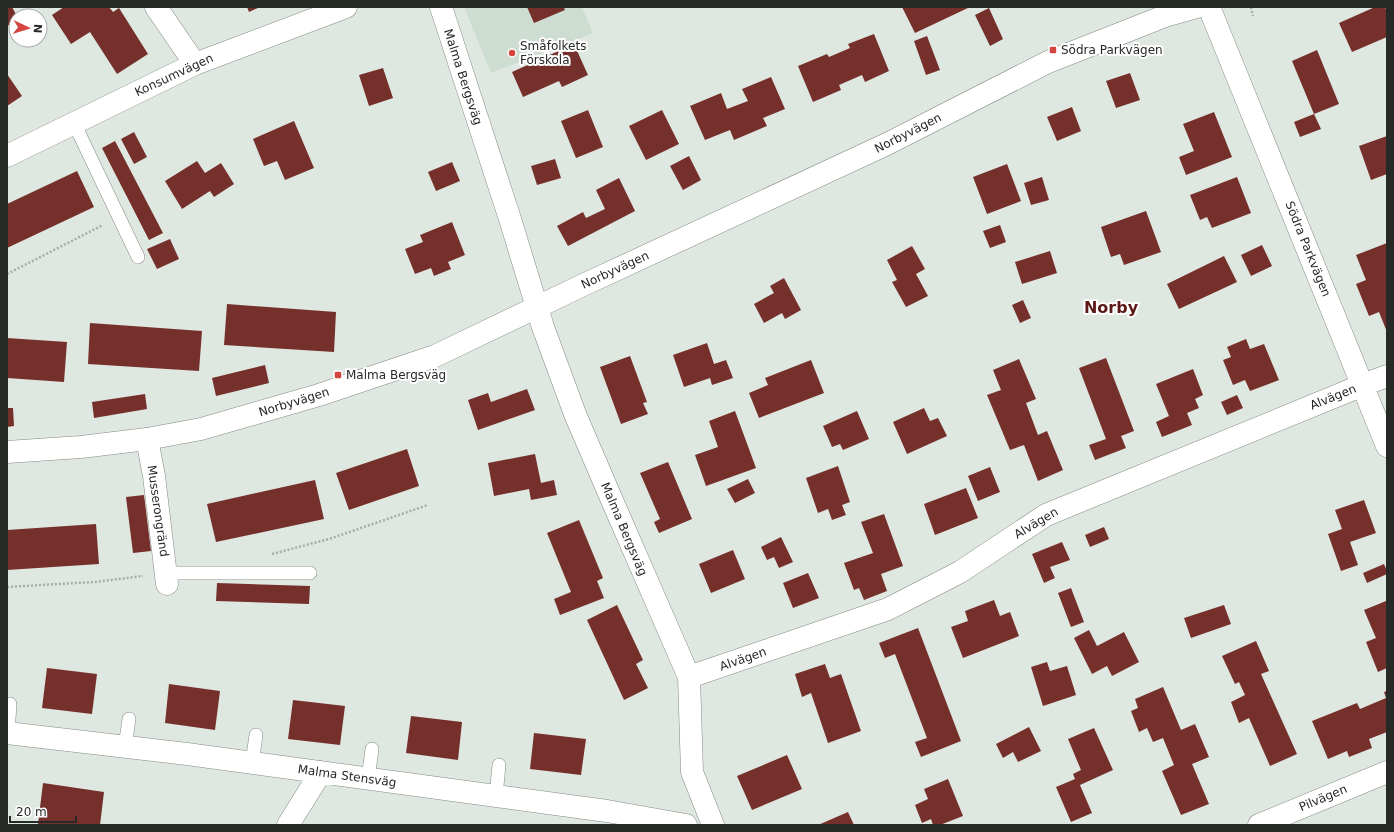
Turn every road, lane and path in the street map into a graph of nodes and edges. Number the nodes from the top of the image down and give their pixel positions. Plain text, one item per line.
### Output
1 (156, 7) edge
2 (346, 7) edge
3 (440, 7) edge
4 (1197, 7) edge
5 (1209, 7) edge
6 (1251, 7) edge
7 (1253, 16) dead end
8 (195, 64) junction
9 (74, 123) junction
10 (7, 156) edge
11 (119, 217) junction
12 (138, 257) dead end
13 (7, 274) edge
14 (537, 307) junction
15 (1387, 376) edge
16 (1363, 385) junction
17 (147, 439) junction
18 (1387, 446) edge
19 (7, 452) edge
20 (428, 505) dead end
21 (271, 554) dead end
22 (310, 572) dead end
23 (167, 578) junction
24 (7, 587) edge
25 (689, 677) junction
26 (10, 704) dead end
27 (129, 719) dead end
28 (7, 733) edge
29 (256, 735) dead end
30 (126, 747) junction
31 (372, 749) dead end
32 (252, 763) junction
33 (499, 765) dead end
34 (321, 772) junction
35 (1387, 772) edge
36 (368, 779) junction
37 (496, 796) junction
38 (602, 818) edge
39 (288, 825) edge
40 (686, 825) edge
41 (713, 825) edge
42 (1259, 825) edge

1 - 8 street
2 - 8 street, Konsumvägen
3 - 14 street, Malma Bergsväg
4 - 14 street, Norbyvägen
5 - 16 street, Södra Parkvägen
6 - 7 path
8 - 9 street, Konsumvägen
9 - 10 street, Konsumvägen
9 - 11 lane
11 - 12 lane
11 - 13 path
14 - 17 street, Norbyvägen
14 - 25 street, Malma Bergsväg
15 - 16 street, Alvägen
16 - 18 street, Södra Parkvägen
16 - 25 street, Alvägen
17 - 19 street, Norbyvägen
17 - 23 street, Musserongränd
20 - 21 path
22 - 23 lane
23 - 24 path
25 - 41 street, Malma Bergsväg
26 - 28 lane
27 - 30 lane
28 - 30 street, Malma Stensväg
29 - 32 lane
30 - 32 street, Malma Stensväg
31 - 36 lane
32 - 34 street, Malma Stensväg
33 - 37 lane
34 - 36 street, Malma Stensväg
34 - 39 street
35 - 42 street, Pilvägen
36 - 37 street, Malma Stensväg
37 - 38 street, Malma Stensväg
38 - 40 street, Malma Stensväg

